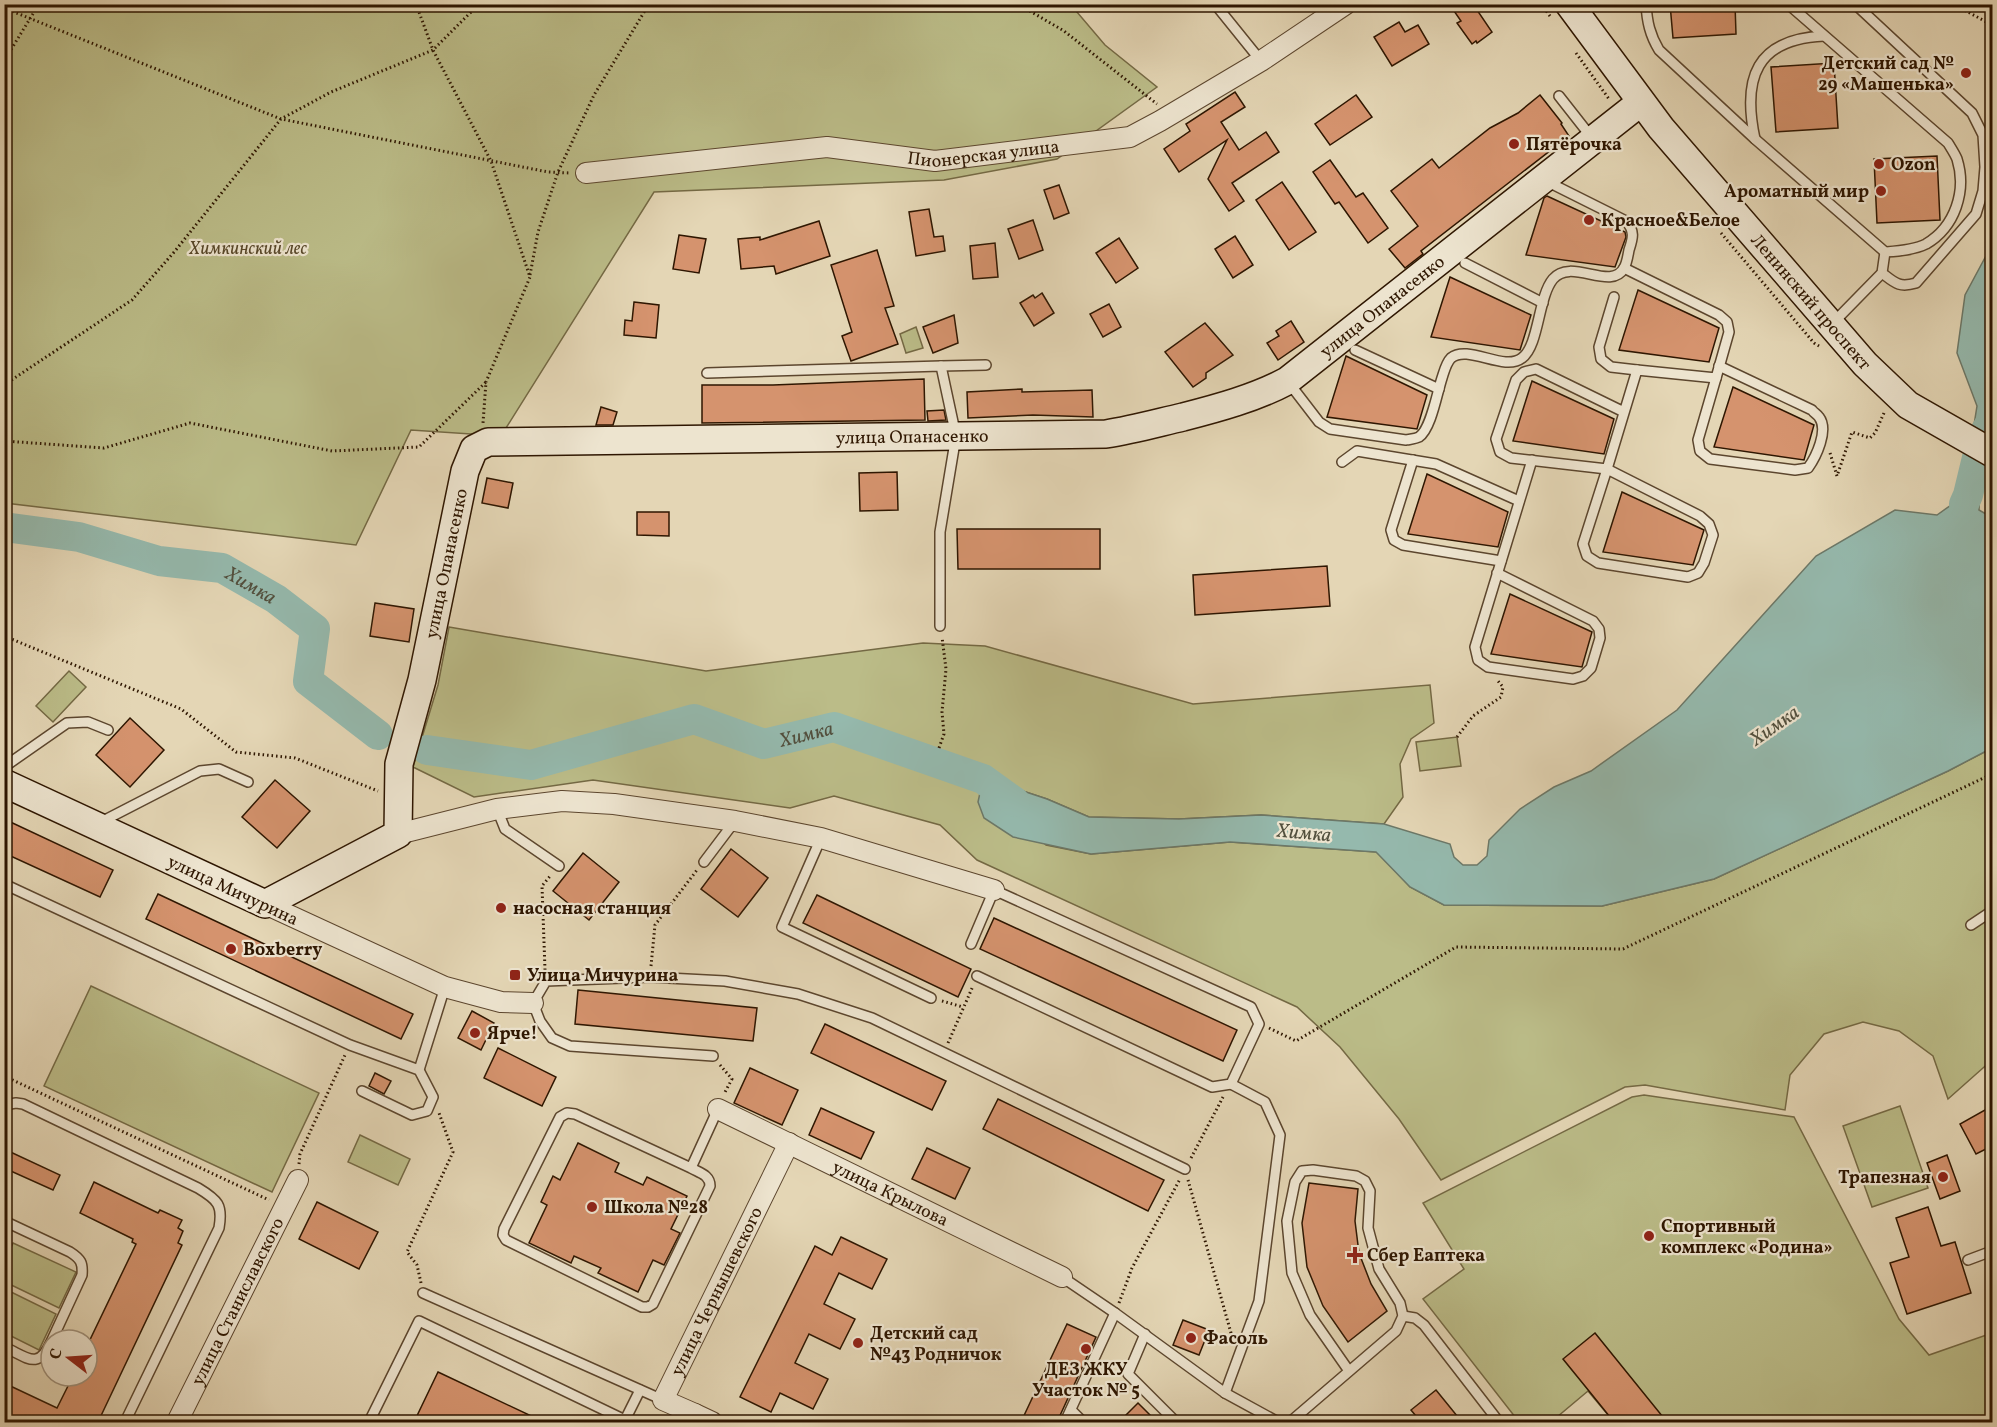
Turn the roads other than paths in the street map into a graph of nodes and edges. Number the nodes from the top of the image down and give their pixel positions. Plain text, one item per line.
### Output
1 (1215, 4) edge
2 (1346, 4) edge
3 (1569, 4) edge
4 (1646, 4) edge
5 (1788, 4) edge
6 (1855, 4) edge
7 (1824, 36) junction
8 (1261, 61) junction
9 (1559, 96) dead end
10 (1641, 102) junction
11 (1755, 139) junction
12 (1598, 140) junction
13 (586, 173) road end
14 (1546, 177) junction
15 (1885, 252) junction
16 (1465, 263) dead end
17 (1624, 268) junction
18 (1882, 273) junction
19 (1614, 297) dead end
20 (1543, 303) junction
21 (1830, 325) junction
22 (1355, 350) dead end
23 (986, 365) dead end
24 (941, 366) junction
25 (1719, 366) junction
26 (1637, 370) junction
27 (707, 373) dead end
28 (1716, 378) junction
29 (1287, 381) junction
30 (1439, 389) junction
31 (1624, 412) junction
32 (956, 436) junction
33 (1992, 453) edge
34 (1413, 460) junction
35 (1532, 460) junction
36 (1342, 462) dead end
37 (1607, 469) junction
38 (1519, 501) junction
39 (1501, 561) junction
40 (1497, 573) junction
41 (940, 626) road end
42 (108, 730) dead end
43 (4, 767) edge
44 (248, 782) dead end
45 (4, 783) edge
46 (497, 809) junction
47 (735, 820) junction
48 (94, 825) junction
49 (398, 834) junction
50 (821, 838) junction
51 (704, 862) road end
52 (559, 866) dead end
53 (4, 884) edge
54 (994, 891) junction
55 (265, 904) junction
56 (1992, 911) edge
57 (1971, 925) dead end
58 (971, 944) dead end
59 (977, 976) road end
60 (445, 987) junction
61 (931, 998) road end
62 (533, 1002) junction
63 (713, 1056) road end
64 (419, 1070) junction
65 (1231, 1084) junction
66 (362, 1091) dead end
67 (4, 1105) edge
68 (718, 1109) joint
69 (789, 1143) junction
70 (691, 1168) junction
71 (1185, 1169) road end
72 (298, 1180) road end
73 (4, 1221) edge
74 (1992, 1251) edge
75 (1968, 1260) dead end
76 (1062, 1277) joint
77 (423, 1293) road end
78 (1115, 1313) junction
79 (1403, 1316) junction
80 (58, 1328) edge
81 (1145, 1334) junction
82 (4, 1347) edge
83 (39, 1359) edge
84 (1349, 1371) junction
85 (640, 1390) junction
86 (1225, 1393) junction
87 (663, 1400) junction
88 (1071, 1410) junction
89 (699, 1420) edge
90 (625, 1421) edge
91 (125, 1422) edge
92 (177, 1422) edge
93 (369, 1422) edge
94 (1065, 1422) edge
95 (1083, 1422) edge
96 (1176, 1422) edge
97 (1278, 1422) edge
98 (1290, 1422) edge
99 (1499, 1422) edge

1 - 8 lane
2 - 8 street, Пионерская улица
3 - 10 street, Ленинский проспект
4 - 11 lane
5 - 7 lane
6 - 18 lane
7 - 11 lane
7 - 15 lane
8 - 13 street, Пионерская улица
9 - 12 lane
10 - 12 street, улица Опанасенко
10 - 21 street, Ленинский проспект
11 - 15 lane
12 - 14 street, улица Опанасенко
14 - 17 lane
14 - 29 street, улица Опанасенко
15 - 18 lane
16 - 20 lane
17 - 20 lane
17 - 25 lane
18 - 21 lane
19 - 26 lane
20 - 30 lane
21 - 33 street, Ленинский проспект
22 - 30 lane
23 - 24 lane
24 - 27 lane
24 - 32 lane
25 - 28 lane
25 - 28 lane
26 - 28 lane
26 - 31 lane
29 - 30 lane
29 - 32 street, улица Опанасенко
31 - 35 lane
31 - 37 lane
32 - 41 lane
32 - 49 street, улица Опанасенко
34 - 36 lane
34 - 38 lane
34 - 39 lane
35 - 37 lane
35 - 38 lane
37 - 37 lane
38 - 39 lane
39 - 40 lane
40 - 40 lane
42 - 43 lane
44 - 48 lane
45 - 48 street, улица Мичурина
46 - 47 street
46 - 49 street
46 - 52 lane
47 - 50 street
47 - 51 lane
48 - 55 street, улица Мичурина
49 - 55 street
50 - 54 street
50 - 61 lane
53 - 64 lane
54 - 58 lane
54 - 65 lane
55 - 60 street, улица Мичурина
56 - 57 lane
59 - 65 lane
60 - 62 street, улица Мичурина
60 - 64 lane
62 - 63 lane
62 - 71 lane
64 - 66 lane
65 - 86 lane
67 - 91 lane
68 - 69 street, улица Крылова
68 - 70 lane
69 - 76 street, улица Крылова
69 - 87 street, улица Чернышевского
70 - 70 lane
72 - 92 street, улица Станиславского
73 - 80 lane
74 - 75 lane
76 - 78 lane
77 - 85 lane
78 - 81 lane
78 - 88 lane
79 - 84 lane
79 - 84 lane
79 - 99 lane
81 - 86 lane
81 - 96 lane
82 - 83 lane
84 - 98 lane
85 - 87 lane
85 - 90 lane
86 - 97 lane
87 - 89 street
88 - 94 lane
88 - 95 lane
90 - 93 lane

